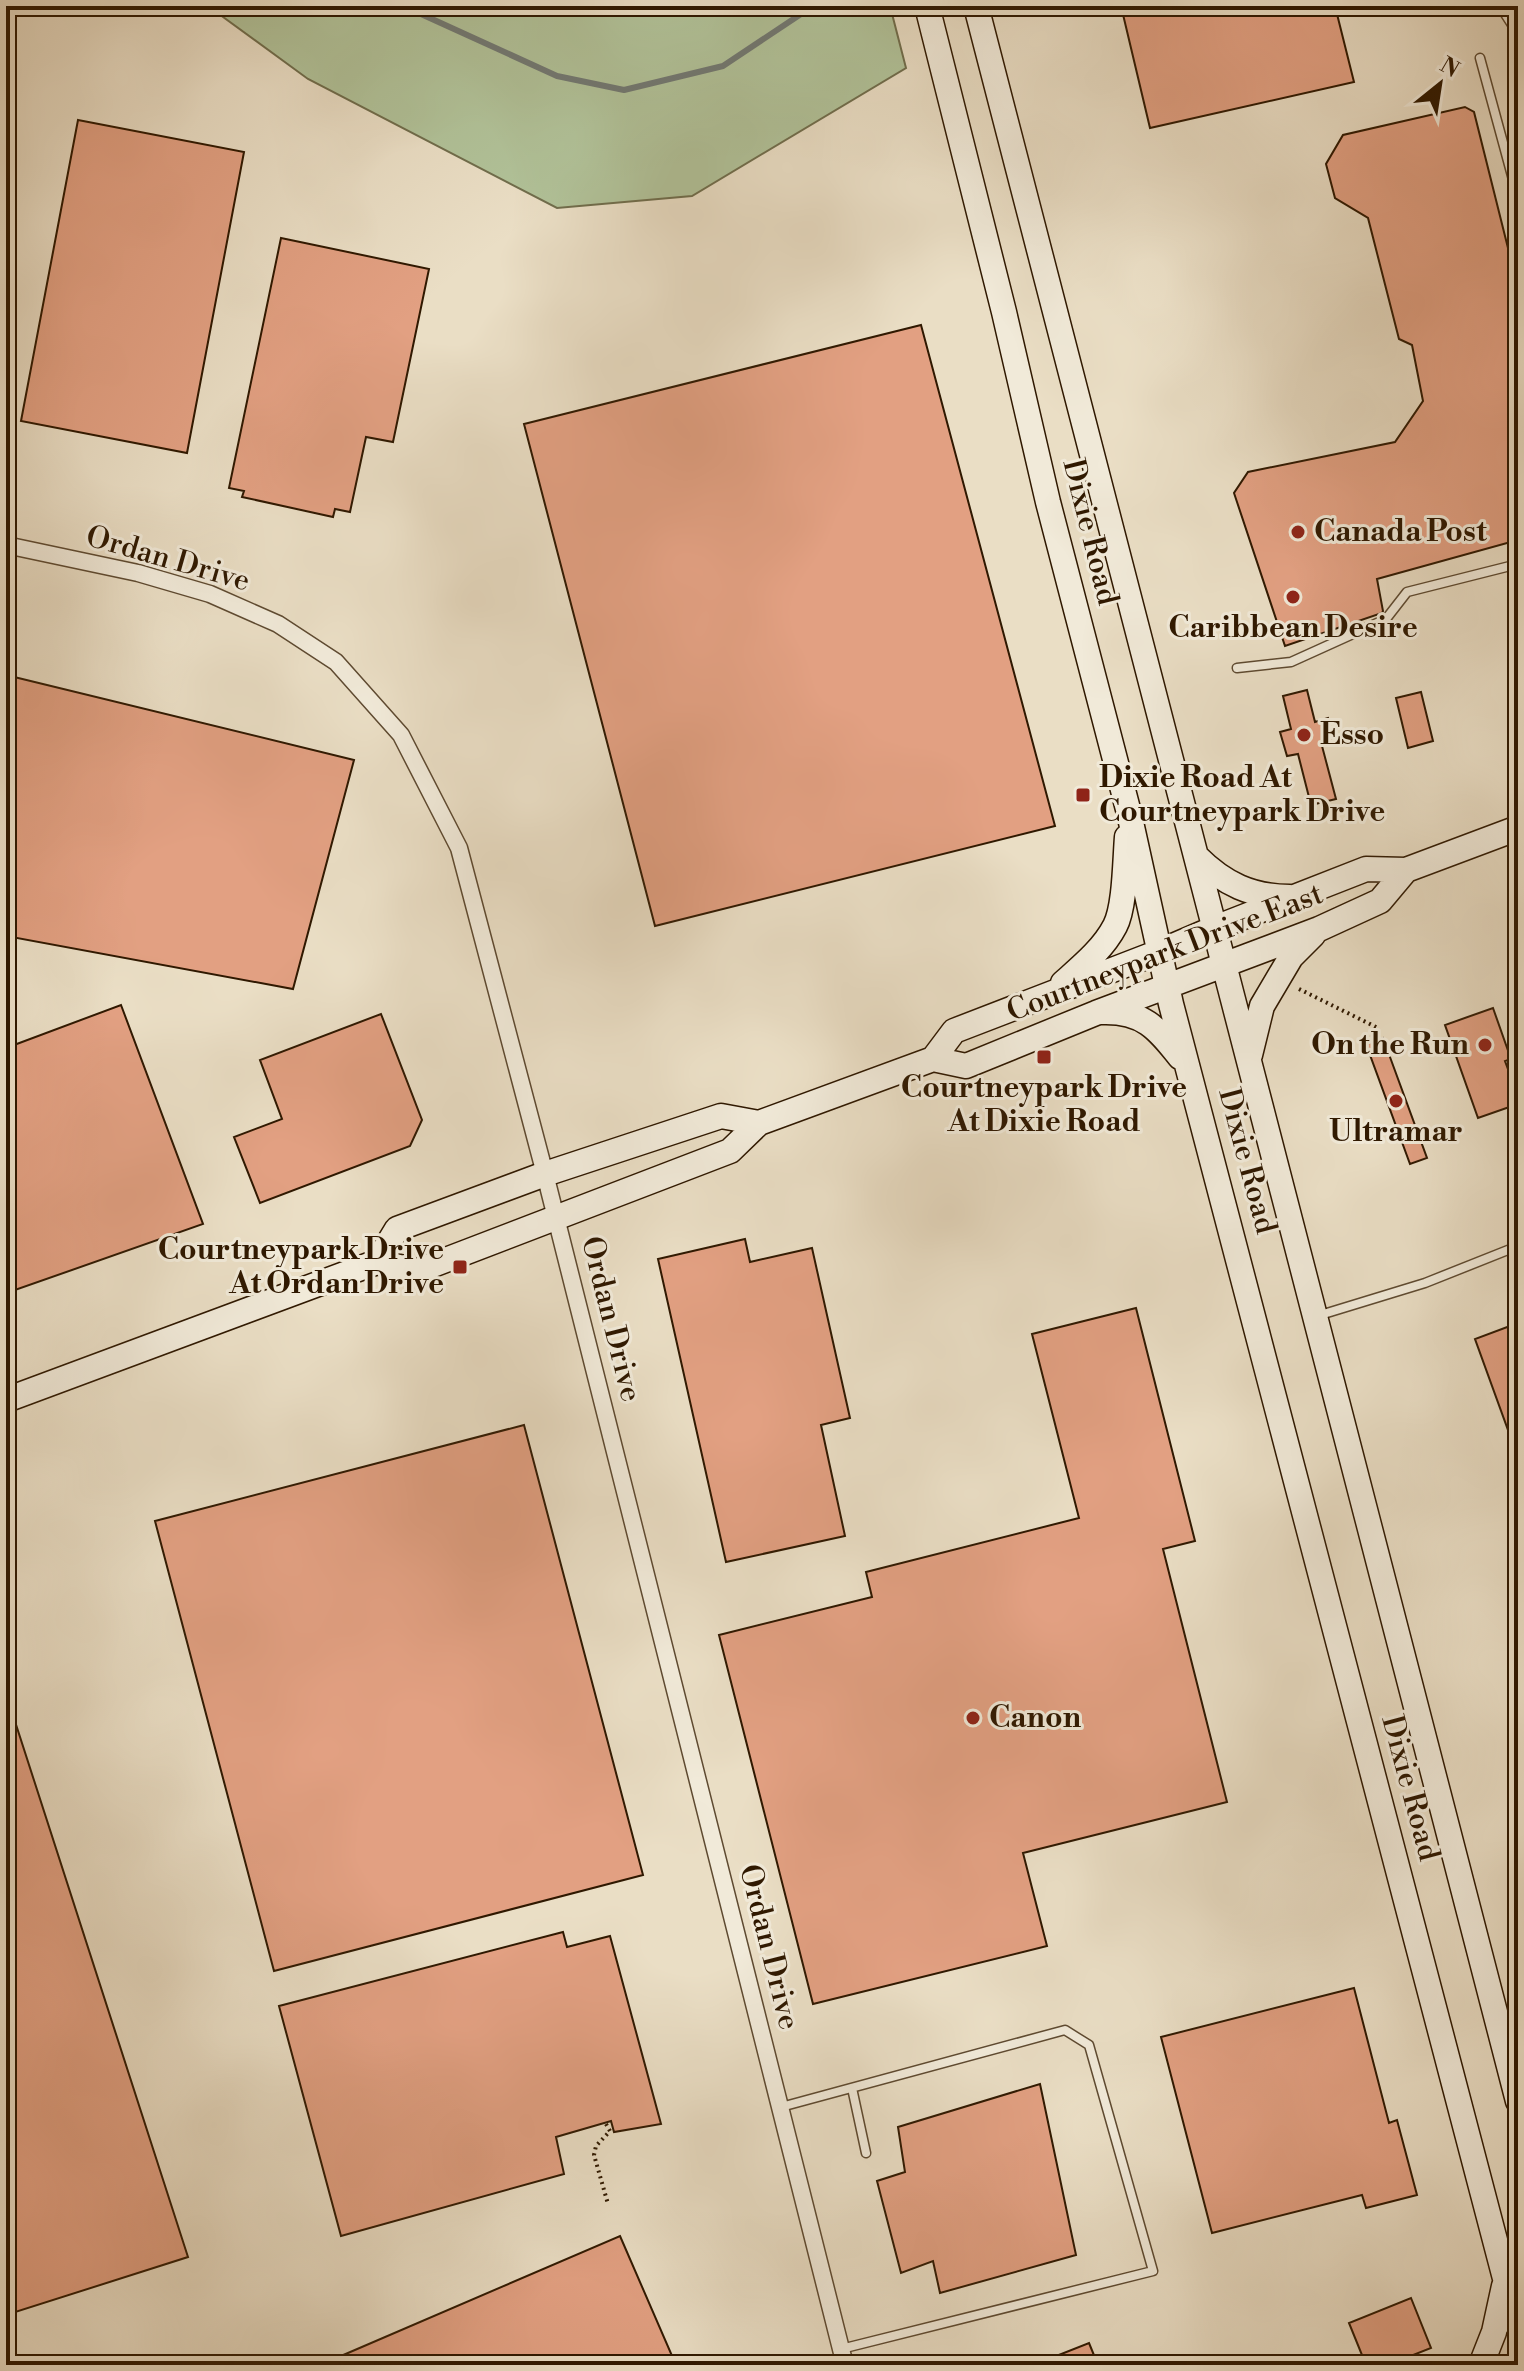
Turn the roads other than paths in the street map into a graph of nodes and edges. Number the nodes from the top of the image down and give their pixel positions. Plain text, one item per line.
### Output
1 (927, 6) edge
2 (976, 6) edge
3 (1500, 6) edge
4 (1518, 34) edge
5 (1480, 58) dead end
6 (1518, 198) edge
7 (6, 545) edge
8 (1518, 564) edge
9 (1237, 668) dead end
10 (1129, 813) junction
11 (1518, 828) edge
12 (1197, 857) junction
13 (1406, 870) junction
14 (1296, 897) junction
15 (1215, 928) junction
16 (1319, 929) junction
17 (1159, 952) junction
18 (1224, 964) junction
19 (1166, 985) junction
20 (1053, 993) junction
21 (1096, 1013) junction
22 (1249, 1057) junction
23 (933, 1059) junction
24 (1189, 1068) junction
25 (759, 1123) junction
26 (545, 1174) junction
27 (556, 1217) junction
28 (1518, 1246) edge
29 (377, 1262) junction
30 (1316, 1317) junction
31 (6, 1400) edge
32 (852, 2088) junction
33 (1518, 2101) edge
34 (781, 2107) junction
35 (866, 2153) dead end
36 (1505, 2280) junction
37 (1518, 2328) edge
38 (843, 2357) edge
39 (1481, 2365) edge

1 - 10 main road, Dixie Road
2 - 12 main road, Dixie Road
3 - 4 lane
5 - 6 lane
7 - 26 street, Ordan Drive
8 - 9 lane
10 - 17 main road, Dixie Road
10 - 20 main road
11 - 13 main road, Courtneypark Drive East
12 - 14 main road
12 - 15 main road, Dixie Road
13 - 14 main road, Courtneypark Drive East
13 - 16 main road, Courtneypark Drive East
14 - 15 main road, Courtneypark Drive East
15 - 17 main road, Courtneypark Drive East
15 - 18 main road, Dixie Road
16 - 18 main road, Courtneypark Drive East
16 - 22 main road
17 - 19 main road, Dixie Road
17 - 20 main road, Courtneypark Drive East
18 - 19 main road, Courtneypark Drive East
18 - 22 main road, Dixie Road
19 - 21 main road, Courtneypark Drive East
19 - 24 main road, Dixie Road
20 - 23 main road, Courtneypark Drive East
21 - 23 main road, Courtneypark Drive East
21 - 24 main road
22 - 30 main road, Dixie Road
23 - 25 main road, Courtneypark Drive East
24 - 36 main road, Dixie Road
25 - 26 main road, Courtneypark Drive East
25 - 27 main road, Courtneypark Drive East
26 - 27 street, Ordan Drive
26 - 29 main road, Courtneypark Drive East
27 - 29 main road, Courtneypark Drive East
27 - 34 street, Ordan Drive
28 - 30 lane
29 - 31 main road
30 - 33 main road, Dixie Road
32 - 34 lane
32 - 35 lane
32 - 38 lane
34 - 38 street, Ordan Drive
36 - 37 main road, Dixie Road
36 - 39 main road

